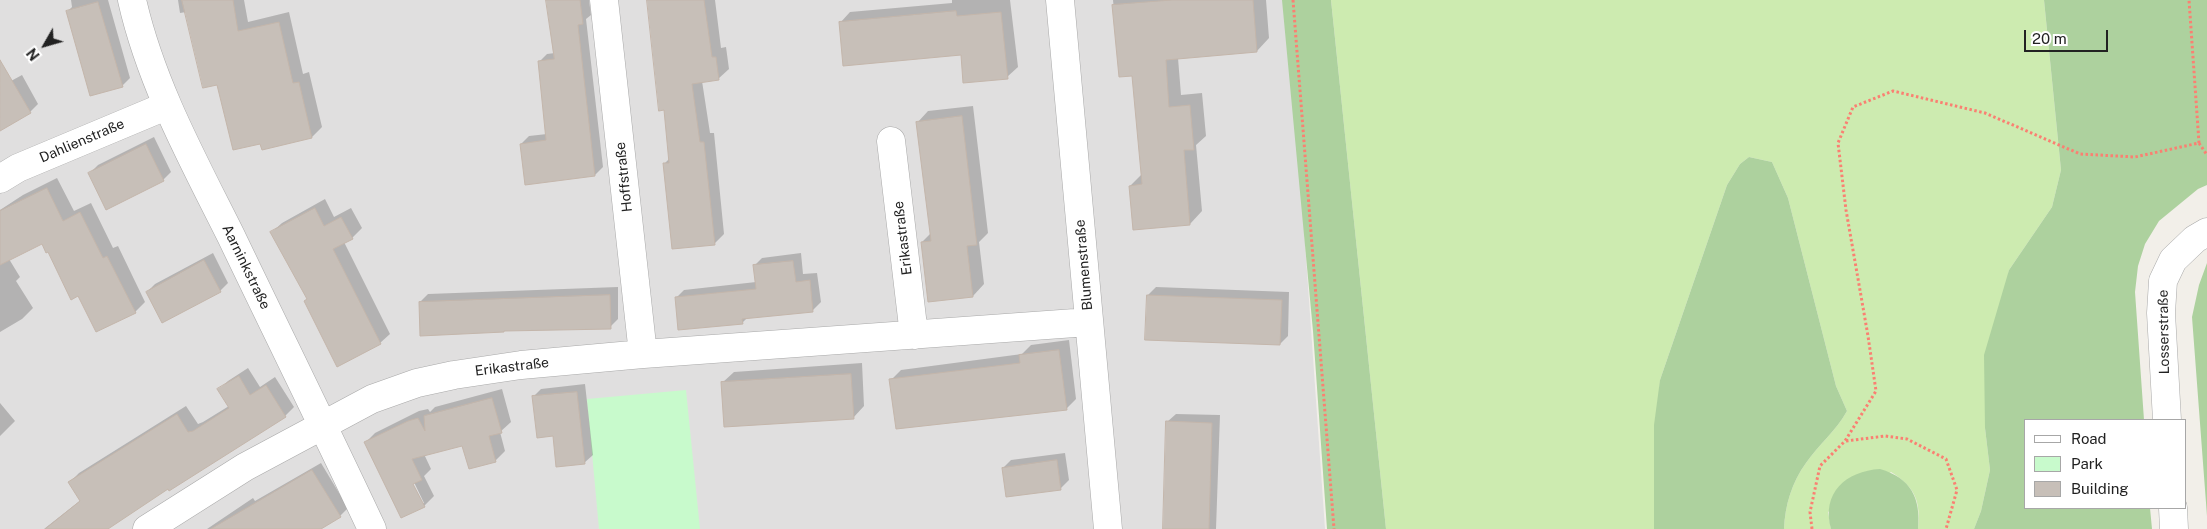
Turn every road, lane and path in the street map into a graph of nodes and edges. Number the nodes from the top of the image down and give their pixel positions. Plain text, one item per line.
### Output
1 (132, 0) edge
2 (604, 0) edge
3 (1060, 0) edge
4 (1293, 0) edge
5 (2189, 0) edge
6 (166, 106) junction
7 (891, 141) dead end
8 (2199, 143) junction
9 (2207, 155) edge
10 (0, 179) edge
11 (2207, 232) edge
12 (1089, 322) junction
13 (914, 335) junction
14 (643, 354) junction
15 (2167, 419) edge
16 (324, 425) junction
17 (1845, 441) junction
18 (2173, 509) edge
19 (147, 529) edge
20 (372, 529) edge
21 (1108, 529) edge
22 (1334, 529) edge
23 (1812, 529) edge
24 (1946, 529) edge
25 (2174, 529) edge

1 - 6 street, Aarninkstraße
2 - 14 street, Hoffstraße
3 - 12 street, Blumenstraße
4 - 22 path
5 - 8 path
6 - 10 street, Dahlienstraße
6 - 16 street, Aarninkstraße
7 - 13 street, Erikastraße
8 - 9 path
8 - 17 path
11 - 15 street, Losserstraße
12 - 13 street, Erikastraße
12 - 21 street, Blumenstraße
13 - 14 street, Erikastraße
14 - 16 street, Erikastraße
16 - 19 street, Erikastraße
16 - 20 street, Aarninkstraße
17 - 23 path
17 - 24 path
18 - 25 street

